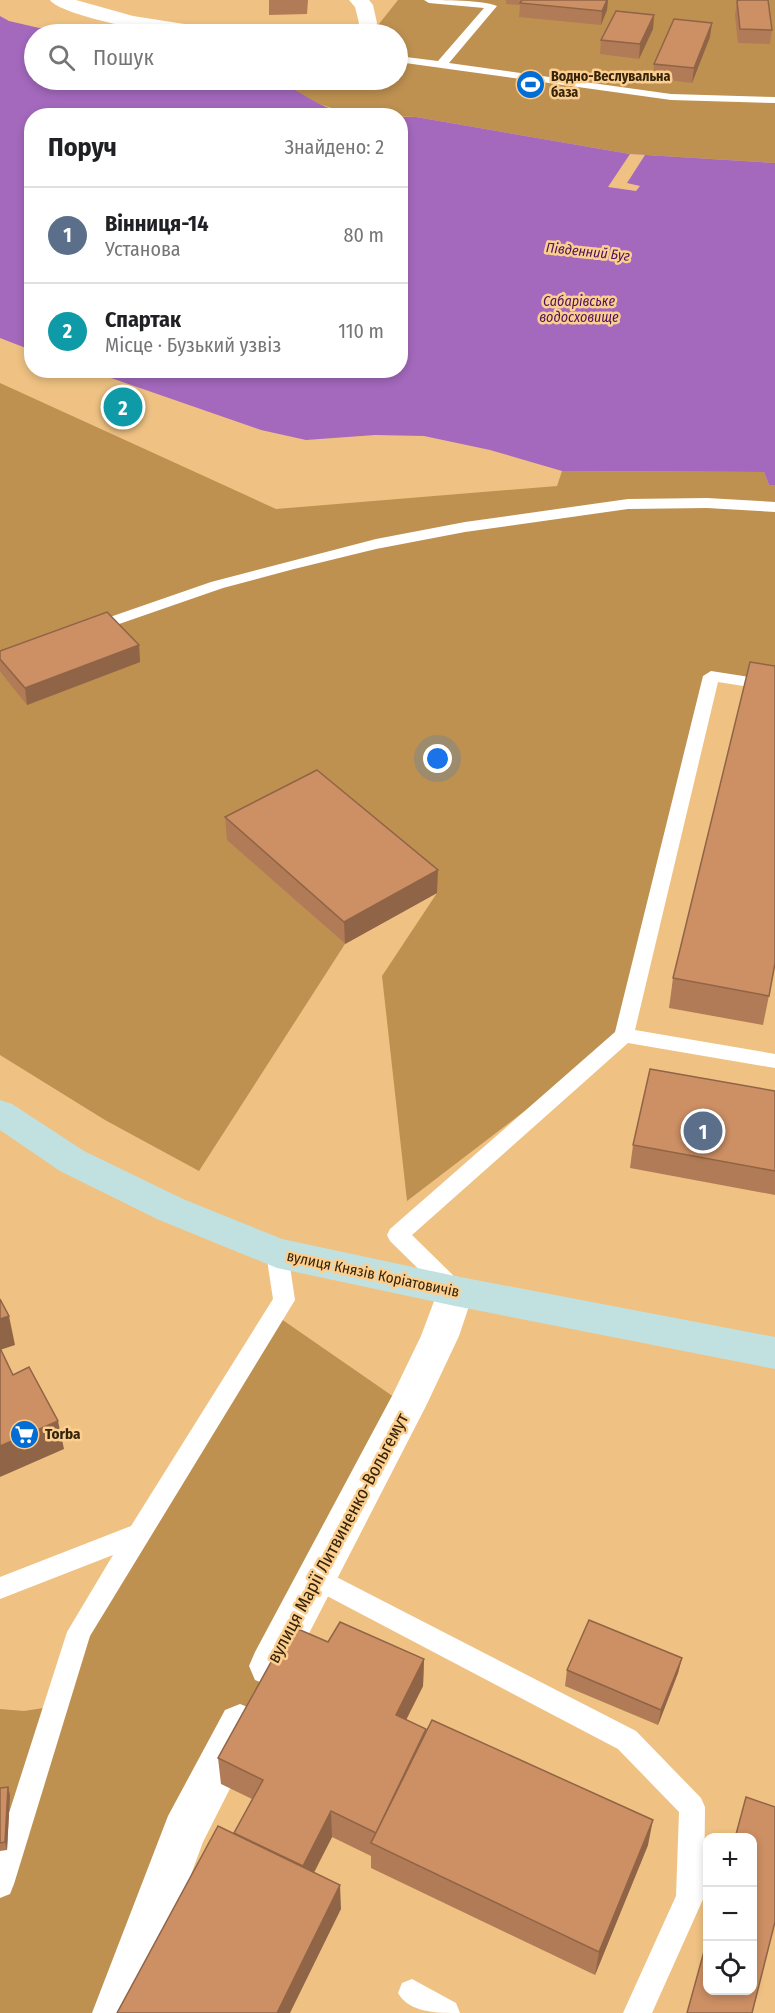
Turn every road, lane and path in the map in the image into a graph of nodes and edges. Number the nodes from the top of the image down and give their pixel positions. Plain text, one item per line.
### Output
1 (59, 0) edge
2 (358, 0) edge
3 (429, 0) edge
4 (139, 24) edge
5 (367, 24) edge
6 (408, 60) edge
7 (441, 65) junction
8 (775, 100) edge
9 (775, 507) edge
10 (72, 635) edge
11 (775, 686) edge
12 (624, 1035) junction
13 (775, 1061) edge
14 (0, 1113) edge
15 (277, 1253) junction
16 (455, 1291) junction
17 (775, 1353) edge
18 (141, 1533) junction
19 (317, 1578) junction
20 (0, 1588) edge
21 (0, 1884) edge
22 (412, 1993) dead end
23 (116, 2013) edge
24 (446, 2013) edge
25 (637, 2013) edge

1 - 4 street
2 - 5 street
3 - 7 lane
6 - 7 lane
7 - 8 lane
9 - 10 lane
11 - 12 lane
12 - 13 lane
12 - 16 lane
14 - 15 main road, вулиця Князів Коріатовичів
15 - 16 main road, вулиця Князів Коріатовичів
15 - 18 lane
16 - 17 main road, вулиця Князів Коріатовичів
16 - 19 street, вулиця Марії Литвиненко-Вольгемут
18 - 20 lane
18 - 21 lane
19 - 23 street, вулиця Марії Литвиненко-Вольгемут
19 - 25 lane
22 - 24 lane

